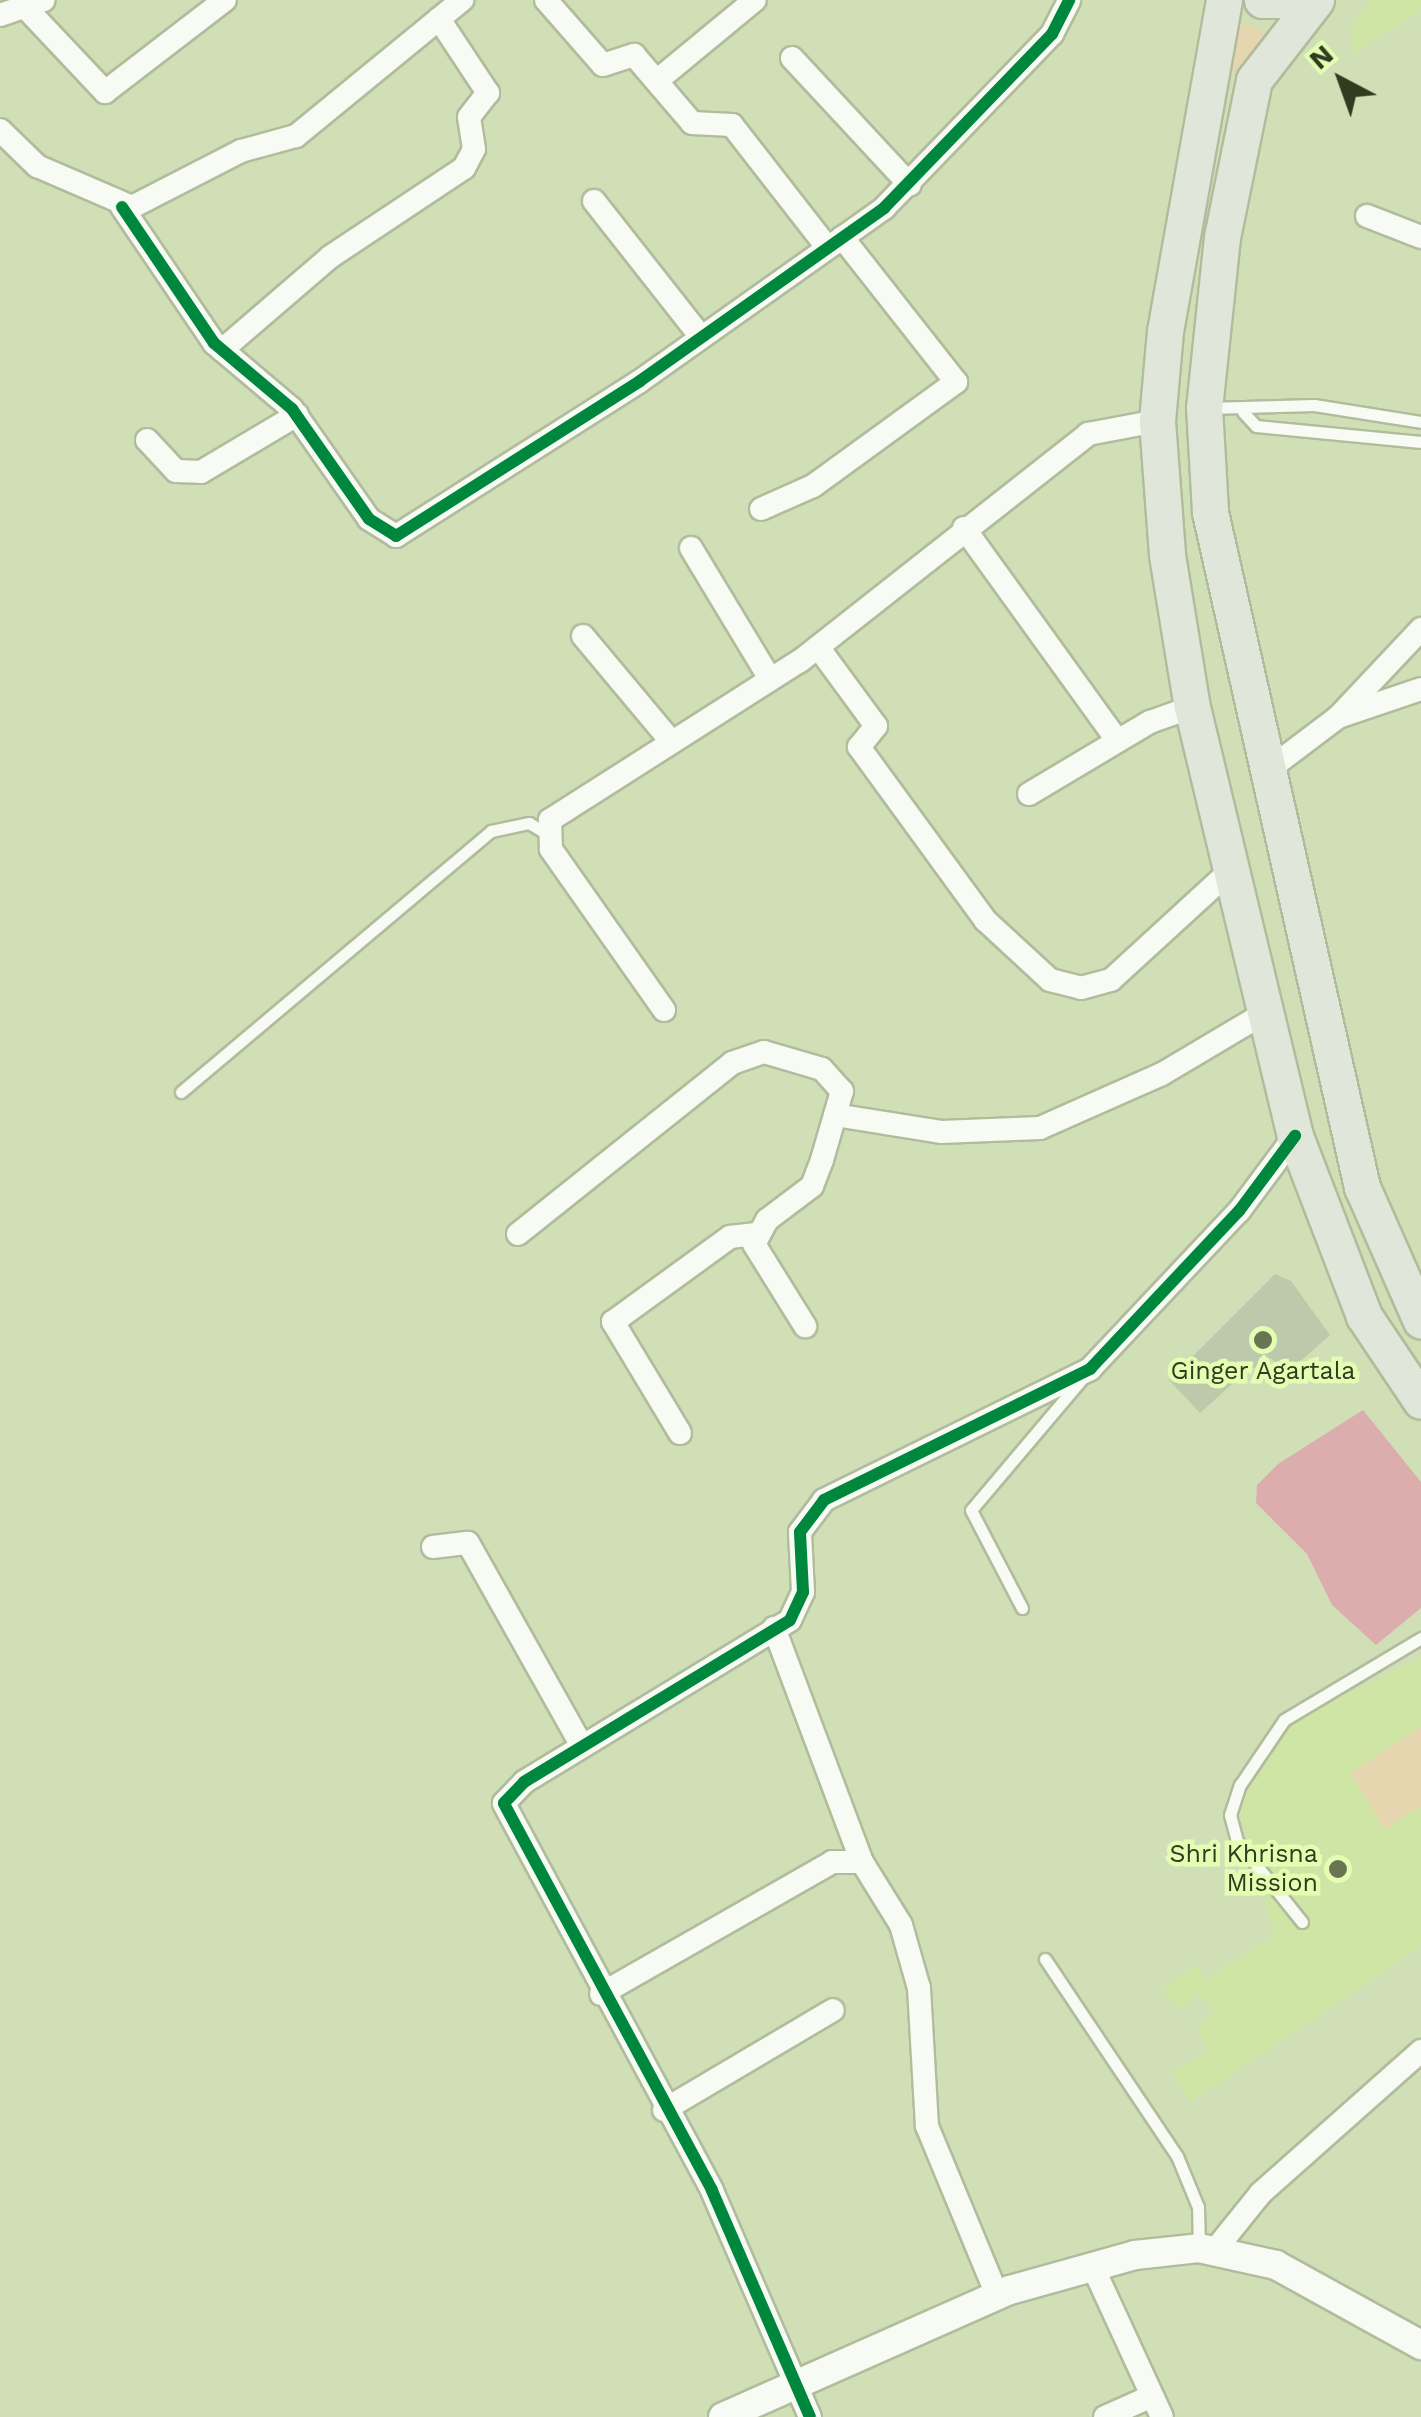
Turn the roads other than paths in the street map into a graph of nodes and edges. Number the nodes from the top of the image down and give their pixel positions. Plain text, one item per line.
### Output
1 (226, 0) edge
2 (462, 0) edge
3 (546, 0) edge
4 (755, 0) edge
5 (1070, 0) edge
6 (1224, 0) edge
7 (1262, 0) edge
8 (1312, 0) edge
9 (34, 4) edge
10 (0, 15) edge
11 (439, 19) junction
12 (792, 58) dead end
13 (659, 79) junction
14 (0, 130) edge
15 (910, 185) junction
16 (594, 202) dead end
17 (122, 206) junction
18 (1366, 216) dead end
19 (1421, 237) edge
20 (834, 242) junction
21 (698, 333) junction
22 (222, 350) junction
23 (1204, 407) junction
24 (1243, 412) junction
25 (297, 415) junction
26 (1157, 421) junction
27 (1421, 422) edge
28 (148, 440) dead end
29 (1421, 442) edge
30 (761, 509) dead end
31 (964, 528) junction
32 (691, 548) dead end
33 (1421, 630) edge
34 (582, 636) dead end
35 (818, 647) junction
36 (770, 679) junction
37 (1421, 689) edge
38 (1192, 707) junction
39 (1338, 717) junction
40 (670, 740) junction
41 (1117, 740) junction
42 (1268, 770) junction
43 (1029, 794) dead end
44 (544, 832) junction
45 (1232, 869) junction
46 (664, 1010) dead end
47 (1263, 1014) junction
48 (182, 1092) dead end
49 (835, 1115) junction
50 (1296, 1136) junction
51 (518, 1234) dead end
52 (754, 1234) junction
53 (1419, 1314) edge
54 (805, 1326) dead end
55 (1090, 1369) junction
56 (1421, 1400) edge
57 (680, 1433) dead end
58 (433, 1547) dead end
59 (1022, 1608) dead end
60 (774, 1628) junction
61 (1421, 1638) edge
62 (582, 1746) junction
63 (862, 1862) junction
64 (1302, 1922) dead end
65 (1045, 1959) dead end
66 (601, 1994) junction
67 (833, 2010) dead end
68 (1421, 2052) edge
69 (664, 2110) junction
70 (1207, 2249) junction
71 (1092, 2266) junction
72 (997, 2296) junction
73 (1421, 2345) edge
74 (798, 2379) junction
75 (1157, 2406) edge
76 (723, 2417) edge
77 (810, 2417) edge
78 (1105, 2417) edge

1 - 9 street
2 - 11 street
3 - 13 street
4 - 13 street
5 - 15 street
6 - 26 main road
7 - 8 main road
8 - 23 main road
9 - 10 street
11 - 17 street
11 - 22 street
12 - 15 street
13 - 20 street
14 - 17 street
15 - 20 street
16 - 21 street
17 - 22 street
18 - 19 street
20 - 21 street
20 - 30 street
21 - 25 street
22 - 25 street
23 - 24 lane
23 - 42 main road
24 - 27 lane
24 - 29 lane
25 - 28 street
26 - 31 street
26 - 38 main road
31 - 35 street
31 - 41 street
32 - 36 street
33 - 39 street
34 - 40 street
35 - 36 street
35 - 45 street
36 - 40 street
37 - 39 street
38 - 41 street
38 - 45 main road
39 - 42 street
40 - 44 street
41 - 43 street
42 - 53 main road
44 - 46 street
44 - 48 lane
45 - 47 main road
47 - 49 street
47 - 50 main road
49 - 51 street
49 - 52 street
50 - 55 street
50 - 56 main road
52 - 54 street
52 - 57 street
55 - 59 lane
55 - 60 street
58 - 62 street
60 - 62 street
60 - 63 street
61 - 64 lane
62 - 66 street
63 - 66 street
63 - 72 street
65 - 70 lane
66 - 69 street
67 - 69 street
68 - 70 street
69 - 74 street
70 - 71 street
70 - 73 street
71 - 72 street
71 - 75 street
72 - 74 street
74 - 76 street
74 - 77 street
75 - 78 street

